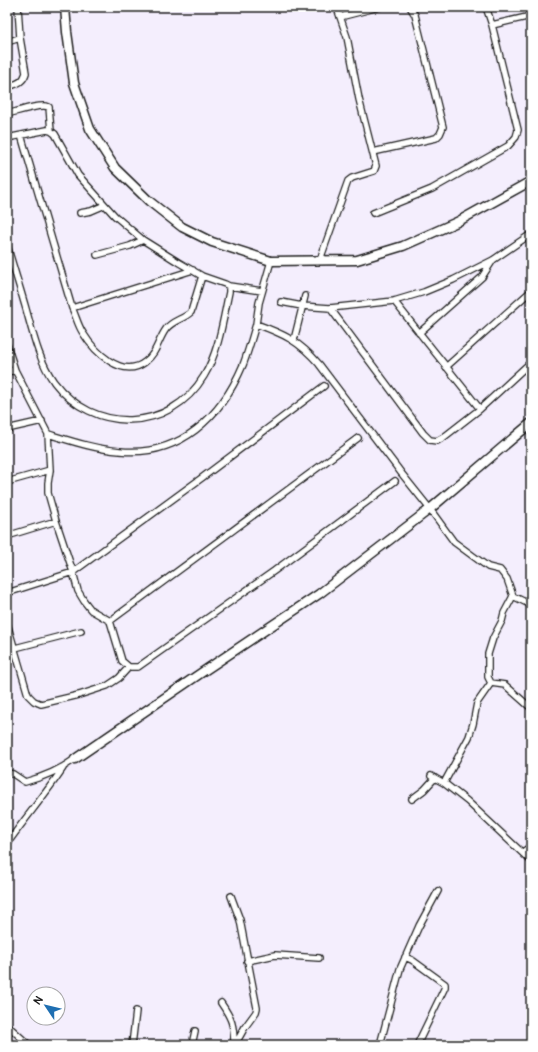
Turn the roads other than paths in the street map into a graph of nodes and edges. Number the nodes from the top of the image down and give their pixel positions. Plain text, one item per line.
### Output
1 (18, 7) edge
2 (65, 7) edge
3 (380, 7) edge
4 (410, 7) edge
5 (486, 7) edge
6 (529, 7) edge
7 (337, 8) edge
8 (531, 10) edge
9 (531, 16) edge
10 (340, 17) junction
11 (492, 25) junction
12 (20, 38) junction
13 (7, 42) edge
14 (7, 87) edge
15 (7, 114) edge
16 (51, 131) junction
17 (21, 135) junction
18 (7, 138) edge
19 (373, 152) junction
20 (531, 181) edge
21 (105, 205) junction
22 (80, 213) dead end
23 (373, 213) dead end
24 (531, 234) edge
25 (143, 240) junction
26 (7, 245) edge
27 (97, 255) dead end
28 (321, 260) junction
29 (493, 260) junction
30 (271, 261) junction
31 (193, 270) junction
32 (202, 276) junction
33 (229, 286) junction
34 (262, 291) junction
35 (531, 291) edge
36 (305, 296) dead end
37 (282, 302) dead end
38 (394, 302) junction
39 (302, 306) junction
40 (72, 308) junction
41 (330, 308) junction
42 (256, 324) junction
43 (419, 333) junction
44 (294, 340) junction
45 (7, 345) edge
46 (531, 362) edge
47 (446, 366) junction
48 (15, 370) junction
49 (7, 372) edge
50 (324, 386) dead end
51 (480, 409) junction
52 (42, 421) junction
53 (531, 423) edge
54 (7, 430) edge
55 (48, 434) junction
56 (358, 438) dead end
57 (50, 470) junction
58 (395, 481) dead end
59 (7, 482) edge
60 (430, 509) junction
61 (56, 521) junction
62 (7, 536) edge
63 (73, 572) junction
64 (7, 593) edge
65 (514, 596) junction
66 (531, 606) edge
67 (110, 621) junction
68 (7, 623) edge
69 (81, 631) dead end
70 (14, 648) junction
71 (129, 667) junction
72 (491, 683) junction
73 (531, 708) edge
74 (75, 759) joint
75 (63, 768) junction
76 (7, 774) edge
77 (444, 783) junction
78 (412, 799) dead end
79 (7, 844) edge
80 (531, 846) edge
81 (523, 852) junction
82 (531, 861) edge
83 (438, 891) dead end
84 (231, 896) dead end
85 (405, 957) junction
86 (319, 958) dead end
87 (248, 961) junction
88 (221, 1003) dead end
89 (136, 1011) dead end
90 (7, 1025) edge
91 (195, 1031) dead end
92 (28, 1045) edge
93 (132, 1045) edge
94 (192, 1045) edge
95 (235, 1045) edge
96 (380, 1045) edge
97 (417, 1045) edge

1 - 12 street
2 - 30 street
3 - 10 street
4 - 19 street
5 - 11 street
6 - 8 street
7 - 10 street
9 - 11 street
10 - 19 street
11 - 23 street
12 - 13 street
12 - 14 street
15 - 16 street
16 - 17 street
16 - 21 street
17 - 18 street
17 - 40 street
19 - 28 street
20 - 28 street
21 - 22 street
21 - 25 street
24 - 29 street
25 - 27 street
25 - 31 street
26 - 33 street
28 - 30 street
29 - 38 street
29 - 43 street
30 - 34 street
31 - 32 street
31 - 40 street
32 - 33 street
32 - 40 street
33 - 34 street
34 - 42 street
35 - 47 street
36 - 39 street
37 - 39 street
38 - 41 street
38 - 43 street
39 - 41 street
39 - 44 street
41 - 51 street
42 - 44 street
42 - 55 street
43 - 47 street
44 - 60 street
45 - 48 street
46 - 51 street
47 - 51 street
48 - 49 street
48 - 52 street
50 - 63 street
52 - 54 street
52 - 55 street
53 - 60 street
55 - 57 street
56 - 67 street
57 - 59 street
57 - 61 street
58 - 71 street
60 - 65 street
60 - 74 street
61 - 62 street
61 - 63 street
63 - 64 street
63 - 67 street
65 - 66 street
65 - 72 street
67 - 71 street
68 - 70 street
69 - 70 street
70 - 71 street
72 - 73 street
72 - 77 street
74 - 75 street
75 - 76 street
75 - 79 street
77 - 78 street
77 - 81 street
80 - 81 street
81 - 82 street
83 - 85 street
84 - 87 street
85 - 96 street
85 - 97 street
86 - 87 street
87 - 95 street
88 - 95 street
89 - 93 street
90 - 92 street
91 - 94 street

